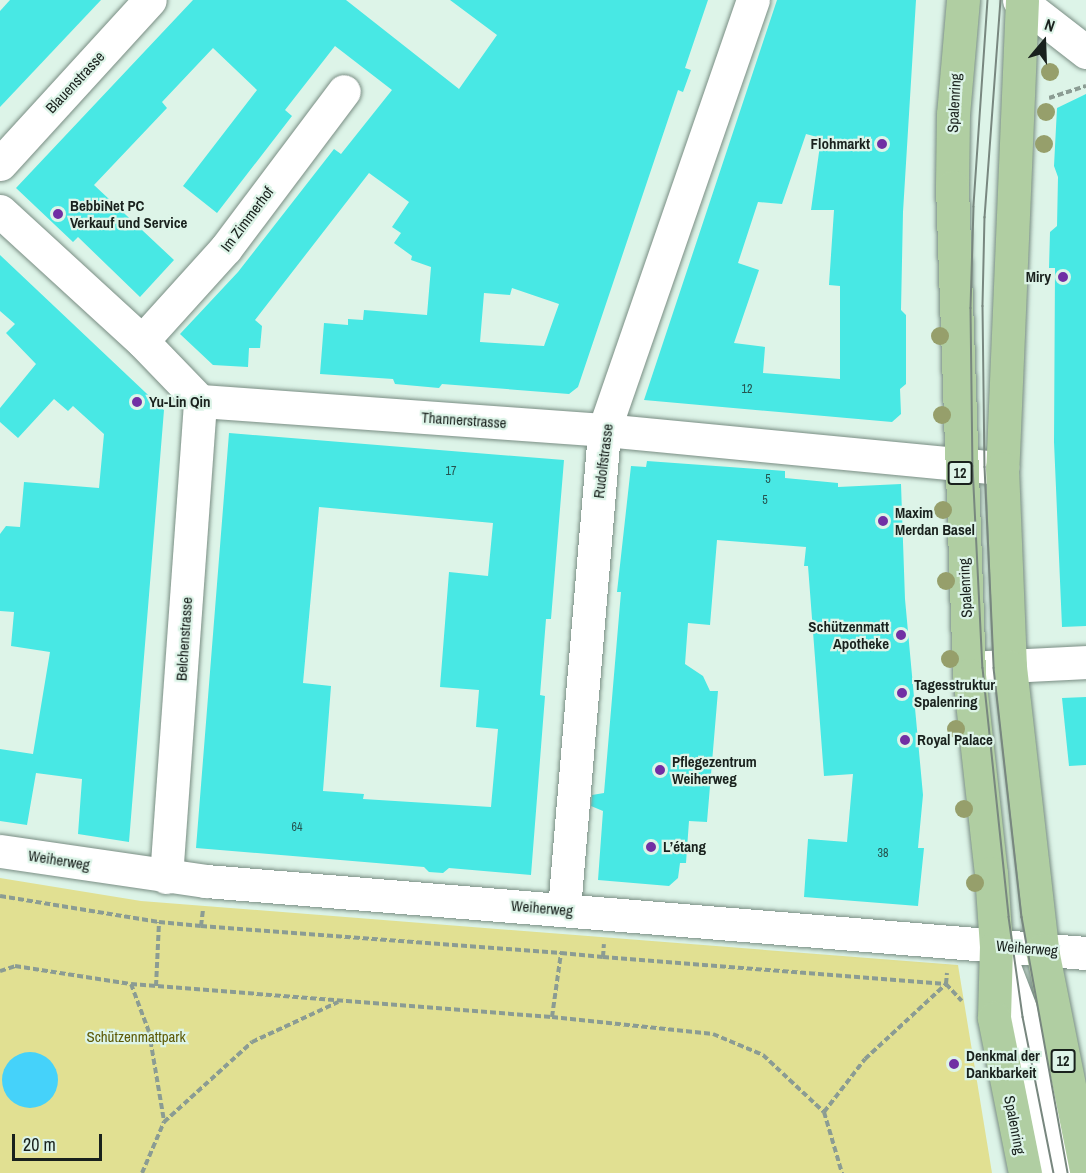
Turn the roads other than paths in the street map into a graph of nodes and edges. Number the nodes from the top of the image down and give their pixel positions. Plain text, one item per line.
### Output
1 (150, 0) edge
2 (753, 0) edge
3 (963, 0) edge
4 (1021, 1) edge
5 (1086, 52) edge
6 (344, 91) dead end
7 (0, 164) edge
8 (0, 211) edge
9 (142, 341) junction
10 (200, 401) junction
11 (604, 430) junction
12 (960, 465) junction
13 (1002, 468) junction
14 (1086, 662) edge
15 (1010, 667) junction
16 (969, 669) junction
17 (0, 850) edge
18 (166, 878) junction
19 (564, 909) junction
20 (996, 946) junction
21 (1042, 950) junction
22 (1086, 953) edge
23 (1086, 1171) edge
24 (1025, 1173) edge
25 (1058, 1173) edge

1 - 7 street, Blauenstrasse
2 - 11 street, Rudolfstrasse
3 - 12 main road, Spalenring / 12
4 - 5 street
4 - 13 main road, 12
6 - 9 street, Im Zimmerhof
8 - 9 street
9 - 10 street
10 - 11 street, Thannerstrasse
10 - 18 street, Belchenstrasse
11 - 12 street, Thannerstrasse
11 - 19 street, Rudolfstrasse
12 - 13 street, Thannerstrasse
12 - 16 main road, Spalenring / 12
13 - 15 main road, 12
14 - 15 street
15 - 16 street
15 - 21 main road, 12
16 - 20 main road, Spalenring / 12
17 - 18 street, Weiherweg
18 - 19 street, Weiherweg
19 - 20 street, Weiherweg
20 - 21 street, Weiherweg
20 - 24 main road, Spalenring / 12
20 - 25 street
21 - 22 street, Weiherweg
21 - 23 main road, 12

